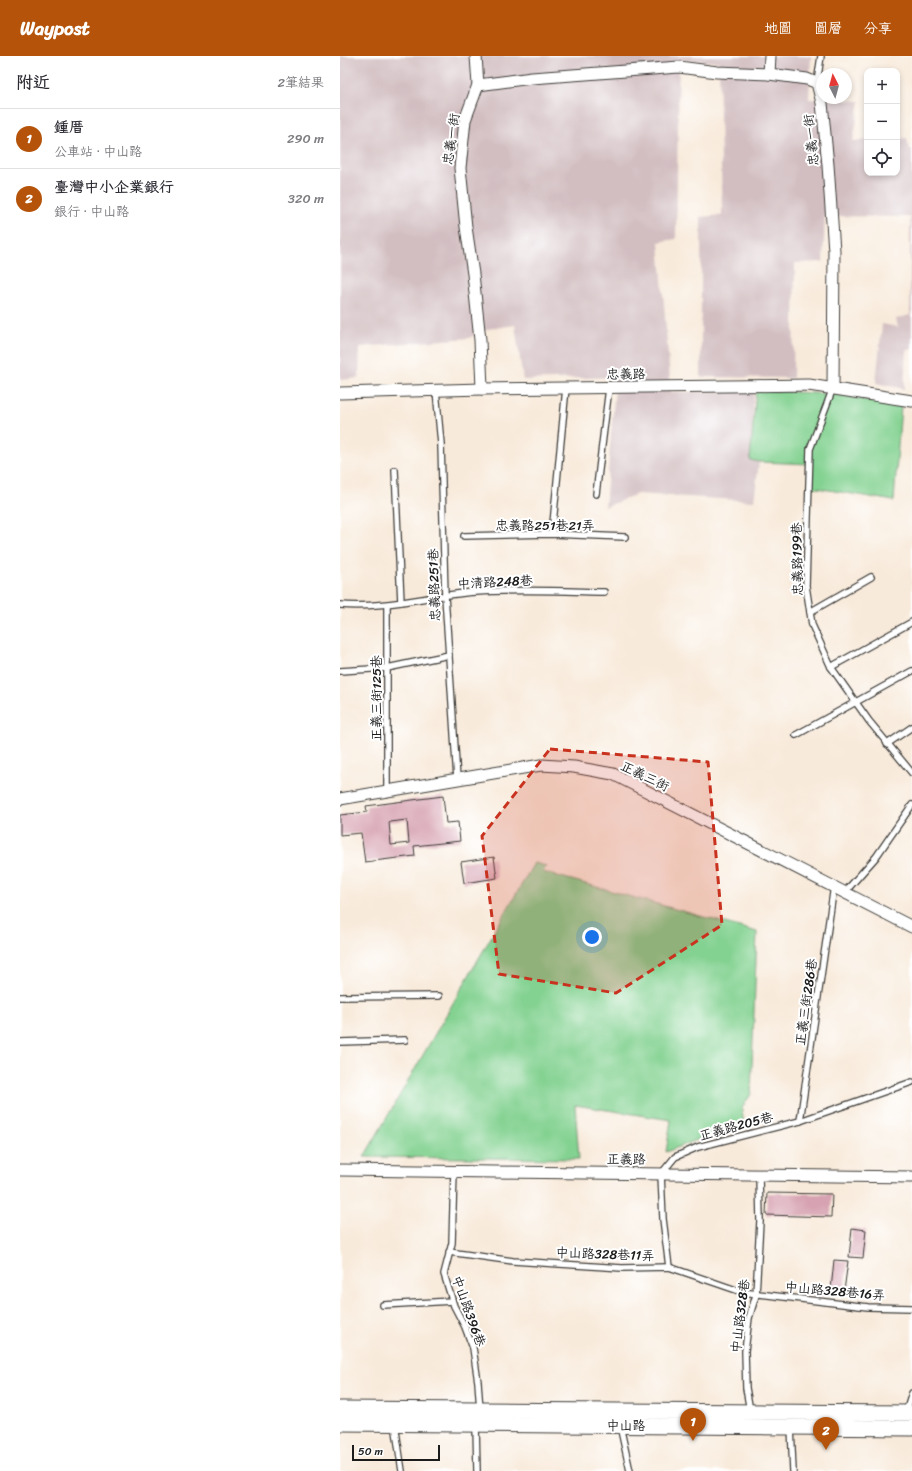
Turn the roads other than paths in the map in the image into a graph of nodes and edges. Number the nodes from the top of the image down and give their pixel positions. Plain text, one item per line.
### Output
1 (476, 56) edge
2 (770, 56) edge
3 (821, 56) edge
4 (679, 61) edge
5 (819, 68) edge
6 (769, 74) junction
7 (816, 83) edge
8 (478, 85) junction
9 (822, 104) edge
10 (566, 388) junction
11 (609, 388) junction
12 (833, 388) junction
13 (482, 389) junction
14 (436, 390) junction
15 (340, 393) edge
16 (912, 401) edge
17 (395, 470) dead end
18 (596, 494) dead end
19 (552, 534) junction
20 (464, 536) dead end
21 (624, 537) dead end
22 (871, 577) dead end
23 (604, 592) dead end
24 (445, 596) junction
25 (401, 602) junction
26 (340, 605) edge
27 (387, 605) junction
28 (810, 612) junction
29 (912, 622) edge
30 (449, 655) junction
31 (831, 667) junction
32 (387, 668) junction
33 (340, 671) edge
34 (912, 671) edge
35 (856, 701) junction
36 (912, 728) edge
37 (796, 735) dead end
38 (887, 744) junction
39 (912, 773) edge
40 (457, 779) junction
41 (387, 791) junction
42 (340, 799) edge
43 (912, 805) edge
44 (834, 886) junction
45 (845, 892) junction
46 (912, 927) edge
47 (439, 996) dead end
48 (340, 997) edge
49 (405, 1040) dead end
50 (340, 1042) edge
51 (912, 1082) edge
52 (800, 1121) junction
53 (340, 1170) edge
54 (454, 1171) junction
55 (661, 1174) junction
56 (759, 1175) junction
57 (912, 1177) edge
58 (449, 1252) junction
59 (669, 1267) junction
60 (756, 1295) junction
61 (452, 1301) junction
62 (384, 1305) dead end
63 (912, 1308) edge
64 (912, 1393) edge
65 (340, 1409) edge
66 (750, 1412) junction
67 (909, 1413) edge
68 (478, 1417) junction
69 (340, 1422) edge
70 (395, 1423) junction
71 (620, 1425) junction
72 (791, 1427) junction
73 (912, 1428) edge
74 (402, 1471) edge
75 (477, 1471) edge
76 (630, 1471) edge
77 (793, 1471) edge

1 - 8 street
2 - 6 street
3 - 5 lane
4 - 6 street
4 - 8 street
6 - 7 street
8 - 13 street, 忠義一街
9 - 12 street, 忠義一街
10 - 11 street, 忠義路
10 - 13 street, 忠義路
10 - 19 lane
11 - 12 street, 忠義路
11 - 18 lane
12 - 16 street, 忠義路
12 - 28 lane, 忠義路199巷
13 - 14 street, 忠義路
14 - 15 street, 忠義路
14 - 24 lane, 忠義路251巷
17 - 25 lane
19 - 20 lane, 忠義路251巷21弄
19 - 21 lane, 忠義路251巷21弄
22 - 28 lane
23 - 24 lane, 中清路248巷
24 - 25 lane, 中清路248巷
24 - 30 lane, 忠義路251巷
25 - 27 lane, 中清路248巷
26 - 27 lane, 中清路248巷
27 - 32 lane, 正義三街125巷
28 - 31 lane, 忠義路199巷
29 - 31 lane
30 - 32 lane
30 - 40 lane, 忠義路251巷
31 - 35 lane, 忠義路199巷
32 - 33 lane
32 - 41 lane, 正義三街125巷
34 - 35 lane
35 - 37 lane
35 - 38 lane, 忠義路199巷
36 - 38 lane
38 - 39 lane, 忠義路199巷
40 - 41 street, 正義三街
40 - 44 street, 正義三街
41 - 42 street, 正義三街
43 - 45 lane
44 - 45 street, 正義三街
44 - 52 lane, 正義三街286巷
45 - 46 street, 正義三街
47 - 48 lane
49 - 50 lane
51 - 52 lane, 正義路205巷
52 - 55 lane, 正義路205巷
53 - 54 street, 正義路
54 - 55 street, 正義路
54 - 58 lane, 中山路396巷
55 - 56 street, 正義路
55 - 59 lane
56 - 57 street, 正義路
56 - 60 lane, 中山路328巷
58 - 59 lane, 中山路328巷11弄
58 - 61 lane, 中山路396巷
59 - 60 lane, 中山路328巷11弄
60 - 63 lane, 中山路328巷16弄
60 - 66 lane, 中山路328巷
61 - 62 lane
61 - 68 lane, 中山路396巷
64 - 67 lane
65 - 68 main road, 中山路
66 - 67 main road, 中山路
66 - 68 main road, 中山路
68 - 70 main road, 中山路
68 - 71 main road, 中山路
68 - 75 lane, 中山路396巷
69 - 70 main road, 中山路
70 - 74 lane
71 - 72 main road, 中山路
71 - 76 lane
72 - 73 main road, 中山路
72 - 77 lane

